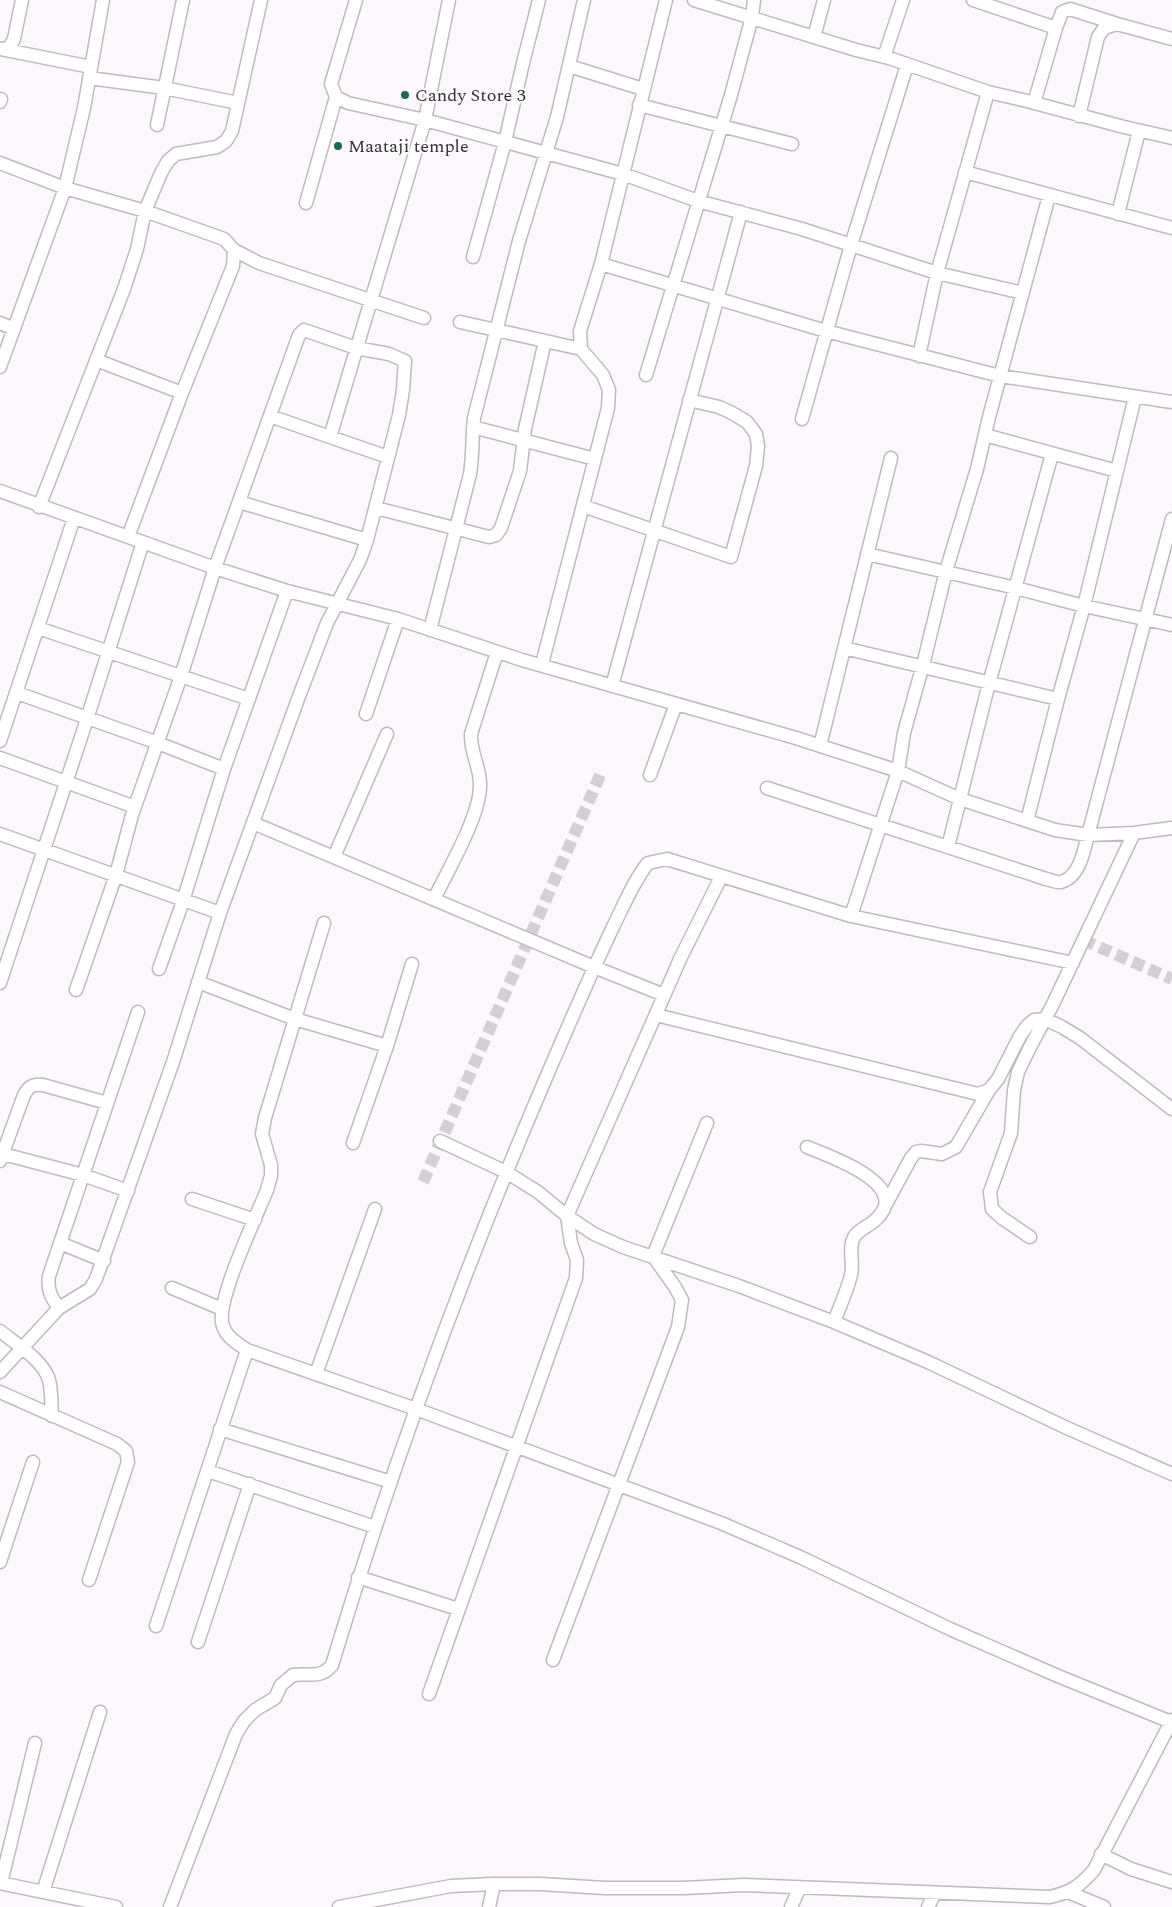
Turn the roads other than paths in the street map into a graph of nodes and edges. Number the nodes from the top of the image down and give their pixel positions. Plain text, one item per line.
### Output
1 (22, 0) edge
2 (103, 0) edge
3 (183, 0) edge
4 (261, 0) edge
5 (356, 0) edge
6 (449, 0) edge
7 (539, 0) edge
8 (584, 0) edge
9 (666, 0) edge
10 (694, 0) edge
11 (754, 0) edge
12 (824, 0) edge
13 (903, 0) edge
14 (973, 0) edge
15 (752, 17) junction
16 (1117, 24) junction
17 (1056, 28) junction
18 (814, 36) junction
19 (1172, 40) edge
20 (1, 49) edge
21 (884, 57) junction
22 (907, 65) junction
23 (569, 66) junction
24 (90, 73) junction
25 (164, 88) junction
26 (643, 89) junction
27 (988, 92) junction
28 (336, 97) junction
29 (238, 103) junction
30 (1034, 103) junction
31 (639, 105) junction
32 (1079, 116) junction
33 (425, 120) junction
34 (157, 125) dead end
35 (722, 126) junction
36 (1140, 131) junction
37 (1172, 138) edge
38 (505, 142) junction
39 (792, 144) dead end
40 (547, 153) junction
41 (0, 164) edge
42 (965, 172) junction
43 (622, 174) junction
44 (65, 188) junction
45 (1049, 196) junction
46 (698, 201) junction
47 (306, 203) dead end
48 (145, 211) junction
49 (741, 212) junction
50 (1118, 214) junction
51 (1172, 228) edge
52 (851, 244) junction
53 (234, 250) junction
54 (473, 257) dead end
55 (601, 264) junction
56 (937, 272) junction
57 (674, 286) junction
58 (1023, 293) junction
59 (716, 298) junction
60 (370, 301) junction
61 (424, 318) dead end
62 (460, 322) dead end
63 (0, 323) edge
64 (14, 329) junction
65 (497, 330) junction
66 (826, 331) junction
67 (545, 341) junction
68 (356, 348) junction
69 (581, 349) junction
70 (919, 356) junction
71 (96, 360) junction
72 (0, 367) edge
73 (646, 375) dead end
74 (1000, 376) junction
75 (182, 393) junction
76 (1135, 397) junction
77 (689, 400) junction
78 (1172, 402) edge
79 (270, 416) junction
80 (802, 419) dead end
81 (473, 427) junction
82 (985, 435) junction
83 (330, 437) junction
84 (524, 440) junction
85 (1052, 454) junction
86 (388, 457) junction
87 (595, 458) junction
88 (891, 458) dead end
89 (1117, 471) junction
90 (1, 495) edge
91 (239, 502) junction
92 (583, 506) junction
93 (39, 507) junction
94 (376, 508) junction
95 (74, 518) junction
96 (1172, 519) edge
97 (456, 529) junction
98 (654, 530) junction
99 (128, 537) junction
100 (367, 540) junction
101 (142, 542) junction
102 (867, 554) junction
103 (215, 568) junction
104 (946, 571) junction
105 (1016, 588) junction
106 (287, 591) junction
107 (336, 604) junction
108 (1084, 606) junction
109 (1146, 618) junction
110 (398, 619) junction
111 (1172, 625) edge
112 (38, 628) junction
113 (430, 630) junction
114 (844, 648) junction
115 (108, 652) junction
116 (498, 652) junction
117 (542, 664) junction
118 (922, 667) junction
119 (181, 676) junction
120 (990, 683) junction
121 (612, 686) junction
122 (16, 693) junction
123 (249, 699) junction
124 (1058, 699) junction
125 (676, 704) junction
126 (366, 714) dead end
127 (87, 719) junction
128 (387, 734) dead end
129 (0, 741) edge
130 (158, 743) junction
131 (820, 746) junction
132 (0, 758) edge
133 (224, 769) junction
134 (898, 771) junction
135 (650, 775) dead end
136 (66, 782) junction
137 (767, 788) dead end
138 (960, 799) junction
139 (136, 807) junction
140 (1027, 821) junction
141 (253, 823) junction
142 (881, 825) junction
143 (1172, 828) edge
144 (1134, 833) junction
145 (0, 834) edge
146 (1088, 835) junction
147 (948, 848) junction
148 (44, 850) junction
149 (334, 857) junction
150 (116, 875) junction
151 (721, 876) junction
152 (434, 899) junction
153 (183, 901) junction
154 (220, 913) junction
155 (851, 916) junction
156 (324, 923) dead end
157 (1073, 963) junction
158 (412, 964) dead end
159 (594, 967) junction
160 (159, 969) dead end
161 (198, 982) junction
162 (0, 983) edge
163 (76, 990) dead end
164 (664, 995) junction
165 (138, 1012) dead end
166 (656, 1015) junction
167 (295, 1019) junction
168 (1045, 1019) junction
169 (387, 1046) junction
170 (989, 1090) junction
171 (108, 1103) junction
172 (1172, 1109) edge
173 (707, 1123) dead end
174 (440, 1141) dead end
175 (353, 1143) dead end
176 (807, 1147) dead end
177 (1, 1158) edge
178 (506, 1172) junction
179 (84, 1175) junction
180 (128, 1191) junction
181 (192, 1199) dead end
182 (885, 1206) junction
183 (375, 1209) dead end
184 (567, 1216) junction
185 (255, 1220) junction
186 (1030, 1237) dead end
187 (60, 1244) junction
188 (653, 1256) junction
189 (104, 1261) junction
190 (172, 1288) dead end
191 (59, 1308) junction
192 (222, 1309) junction
193 (834, 1322) junction
194 (0, 1331) edge
195 (22, 1348) junction
196 (247, 1350) junction
197 (0, 1372) edge
198 (316, 1374) junction
199 (0, 1392) edge
200 (416, 1409) junction
201 (52, 1416) junction
202 (220, 1429) junction
203 (517, 1446) junction
204 (33, 1462) dead end
205 (208, 1471) junction
206 (1172, 1474) edge
207 (391, 1482) junction
208 (250, 1484) junction
209 (619, 1484) junction
210 (375, 1527) junction
211 (0, 1562) edge
212 (358, 1577) junction
213 (89, 1580) dead end
214 (458, 1609) junction
215 (156, 1626) dead end
216 (198, 1642) dead end
217 (553, 1660) dead end
218 (429, 1694) dead end
219 (100, 1712) dead end
220 (1171, 1721) edge
221 (35, 1743) dead end
222 (1101, 1854) junction
223 (1172, 1882) edge
224 (0, 1883) edge
225 (494, 1884) junction
226 (800, 1887) junction
227 (43, 1892) junction
228 (935, 1893) junction
229 (1072, 1894) junction
230 (58, 1901) edge
231 (116, 1907) edge
232 (170, 1907) edge
233 (339, 1907) edge
234 (489, 1907) edge
235 (791, 1907) edge
236 (928, 1907) edge
237 (1070, 1907) edge
238 (1104, 1907) edge

1 - 20 street
2 - 24 street
3 - 25 street
4 - 29 street
5 - 28 street
6 - 33 street
7 - 38 street
8 - 23 street
9 - 26 street
10 - 15 street
11 - 15 street
12 - 18 street
13 - 21 street
14 - 17 street
15 - 18 street
15 - 35 street
16 - 17 street
16 - 19 street
16 - 32 street
17 - 30 street
18 - 21 street
20 - 24 street
21 - 22 street
22 - 27 street
22 - 52 street
23 - 26 street
23 - 40 street
24 - 25 street
24 - 44 street
25 - 29 street
25 - 34 street
26 - 31 street
27 - 30 street
27 - 42 street
28 - 33 street
28 - 47 street
29 - 48 street
30 - 32 street
31 - 35 street
31 - 43 street
32 - 36 street
33 - 38 street
33 - 60 street
35 - 39 street
35 - 46 street
36 - 37 street
36 - 50 street
38 - 40 street
38 - 54 street
40 - 43 street
40 - 65 street
41 - 44 street
42 - 45 street
42 - 56 street
43 - 46 street
43 - 55 street
44 - 48 street
44 - 64 street
45 - 50 street
45 - 58 street
46 - 49 street
46 - 57 street
48 - 53 street
48 - 71 street
49 - 52 street
49 - 59 street
50 - 51 street
52 - 56 street
52 - 66 street
53 - 60 street
53 - 75 street
55 - 57 street
55 - 69 street
56 - 58 street
56 - 70 street
57 - 59 street
57 - 73 street
58 - 74 street
59 - 66 street
59 - 77 street
60 - 61 street
60 - 68 street
62 - 65 street
63 - 64 street
64 - 72 street
65 - 67 street
65 - 81 street
66 - 70 street
66 - 80 street
67 - 69 street
67 - 84 street
68 - 79 street
68 - 83 street
68 - 86 street
69 - 87 street
70 - 74 street
71 - 75 street
71 - 93 street
74 - 76 street
74 - 82 street
75 - 99 street
76 - 78 street
76 - 89 street
77 - 98 street
77 - 98 street
79 - 83 street
79 - 91 street
81 - 84 street
81 - 97 street
82 - 85 street
82 - 104 street
83 - 86 street
84 - 87 street
84 - 97 street
85 - 89 street
85 - 105 street
86 - 94 street
87 - 92 street
88 - 102 street
89 - 108 street
90 - 93 street
91 - 100 street
91 - 103 street
92 - 98 street
92 - 117 street
93 - 95 street
94 - 97 street
94 - 100 street
95 - 99 street
95 - 112 street
96 - 109 street
97 - 113 street
98 - 121 street
99 - 101 street
100 - 107 street
101 - 103 street
101 - 115 street
102 - 104 street
102 - 114 street
103 - 106 street
103 - 119 street
104 - 105 street
104 - 118 street
105 - 108 street
105 - 120 street
106 - 107 street
106 - 123 street
107 - 110 street
107 - 141 street
108 - 109 street
108 - 124 street
109 - 111 street
109 - 146 street
110 - 113 street
110 - 126 street
112 - 115 street
112 - 122 street
113 - 116 street
114 - 118 street
114 - 131 street
115 - 119 street
115 - 127 street
116 - 117 street
116 - 152 street
117 - 121 street
118 - 120 street
118 - 134 street
119 - 123 street
119 - 130 street
120 - 124 street
120 - 138 street
121 - 125 street
122 - 127 street
122 - 129 street
123 - 133 street
124 - 140 street
125 - 131 street
125 - 135 street
127 - 130 street
127 - 136 street
128 - 149 street
130 - 133 street
130 - 139 street
131 - 134 street
132 - 136 street
133 - 153 street
134 - 138 street
134 - 142 street
136 - 139 street
136 - 148 street
137 - 142 street
138 - 140 street
138 - 147 street
139 - 150 street
140 - 146 street
141 - 149 street
141 - 154 street
142 - 147 street
142 - 155 street
143 - 144 street
144 - 146 street
144 - 157 street
145 - 148 street
146 - 147 street
148 - 150 street
148 - 162 street
149 - 152 street
150 - 153 street
150 - 163 street
151 - 155 street
151 - 159 street
151 - 164 street
152 - 159 street
153 - 154 street
153 - 160 street
154 - 161 street
155 - 157 street
156 - 167 street
157 - 168 street
158 - 169 street
159 - 164 street
159 - 178 street
161 - 167 street
161 - 180 street
164 - 166 street
165 - 171 street
166 - 170 street
166 - 184 street
167 - 169 street
167 - 185 street
168 - 170 street
168 - 172 street
168 - 186 street
169 - 175 street
170 - 182 street
171 - 177 street
171 - 179 street
173 - 188 street
174 - 178 street
176 - 182 street
177 - 179 street
178 - 184 street
178 - 200 street
179 - 180 street
179 - 187 street
180 - 189 street
181 - 185 street
182 - 193 street
183 - 198 street
184 - 188 street
184 - 203 street
185 - 192 street
187 - 189 street
187 - 191 street
188 - 193 street
188 - 209 street
189 - 191 street
190 - 192 street
191 - 195 street
192 - 196 street
193 - 206 street
194 - 195 street
195 - 197 street
195 - 201 street
196 - 198 street
196 - 202 street
198 - 200 street
199 - 201 street
200 - 203 street
200 - 207 street
201 - 213 street
202 - 205 street
202 - 207 street
203 - 209 street
203 - 214 street
204 - 211 street
205 - 208 street
205 - 215 street
207 - 210 street
208 - 210 street
208 - 216 street
209 - 217 street
209 - 220 street
210 - 212 street
212 - 214 street
212 - 232 street
214 - 218 street
219 - 227 street
220 - 222 street
221 - 224 street
222 - 223 street
222 - 229 street
224 - 227 street
225 - 226 street
225 - 233 street
225 - 234 street
226 - 228 street
226 - 235 street
227 - 230 street
228 - 229 street
228 - 236 street
229 - 237 street
229 - 238 street
230 - 231 street

